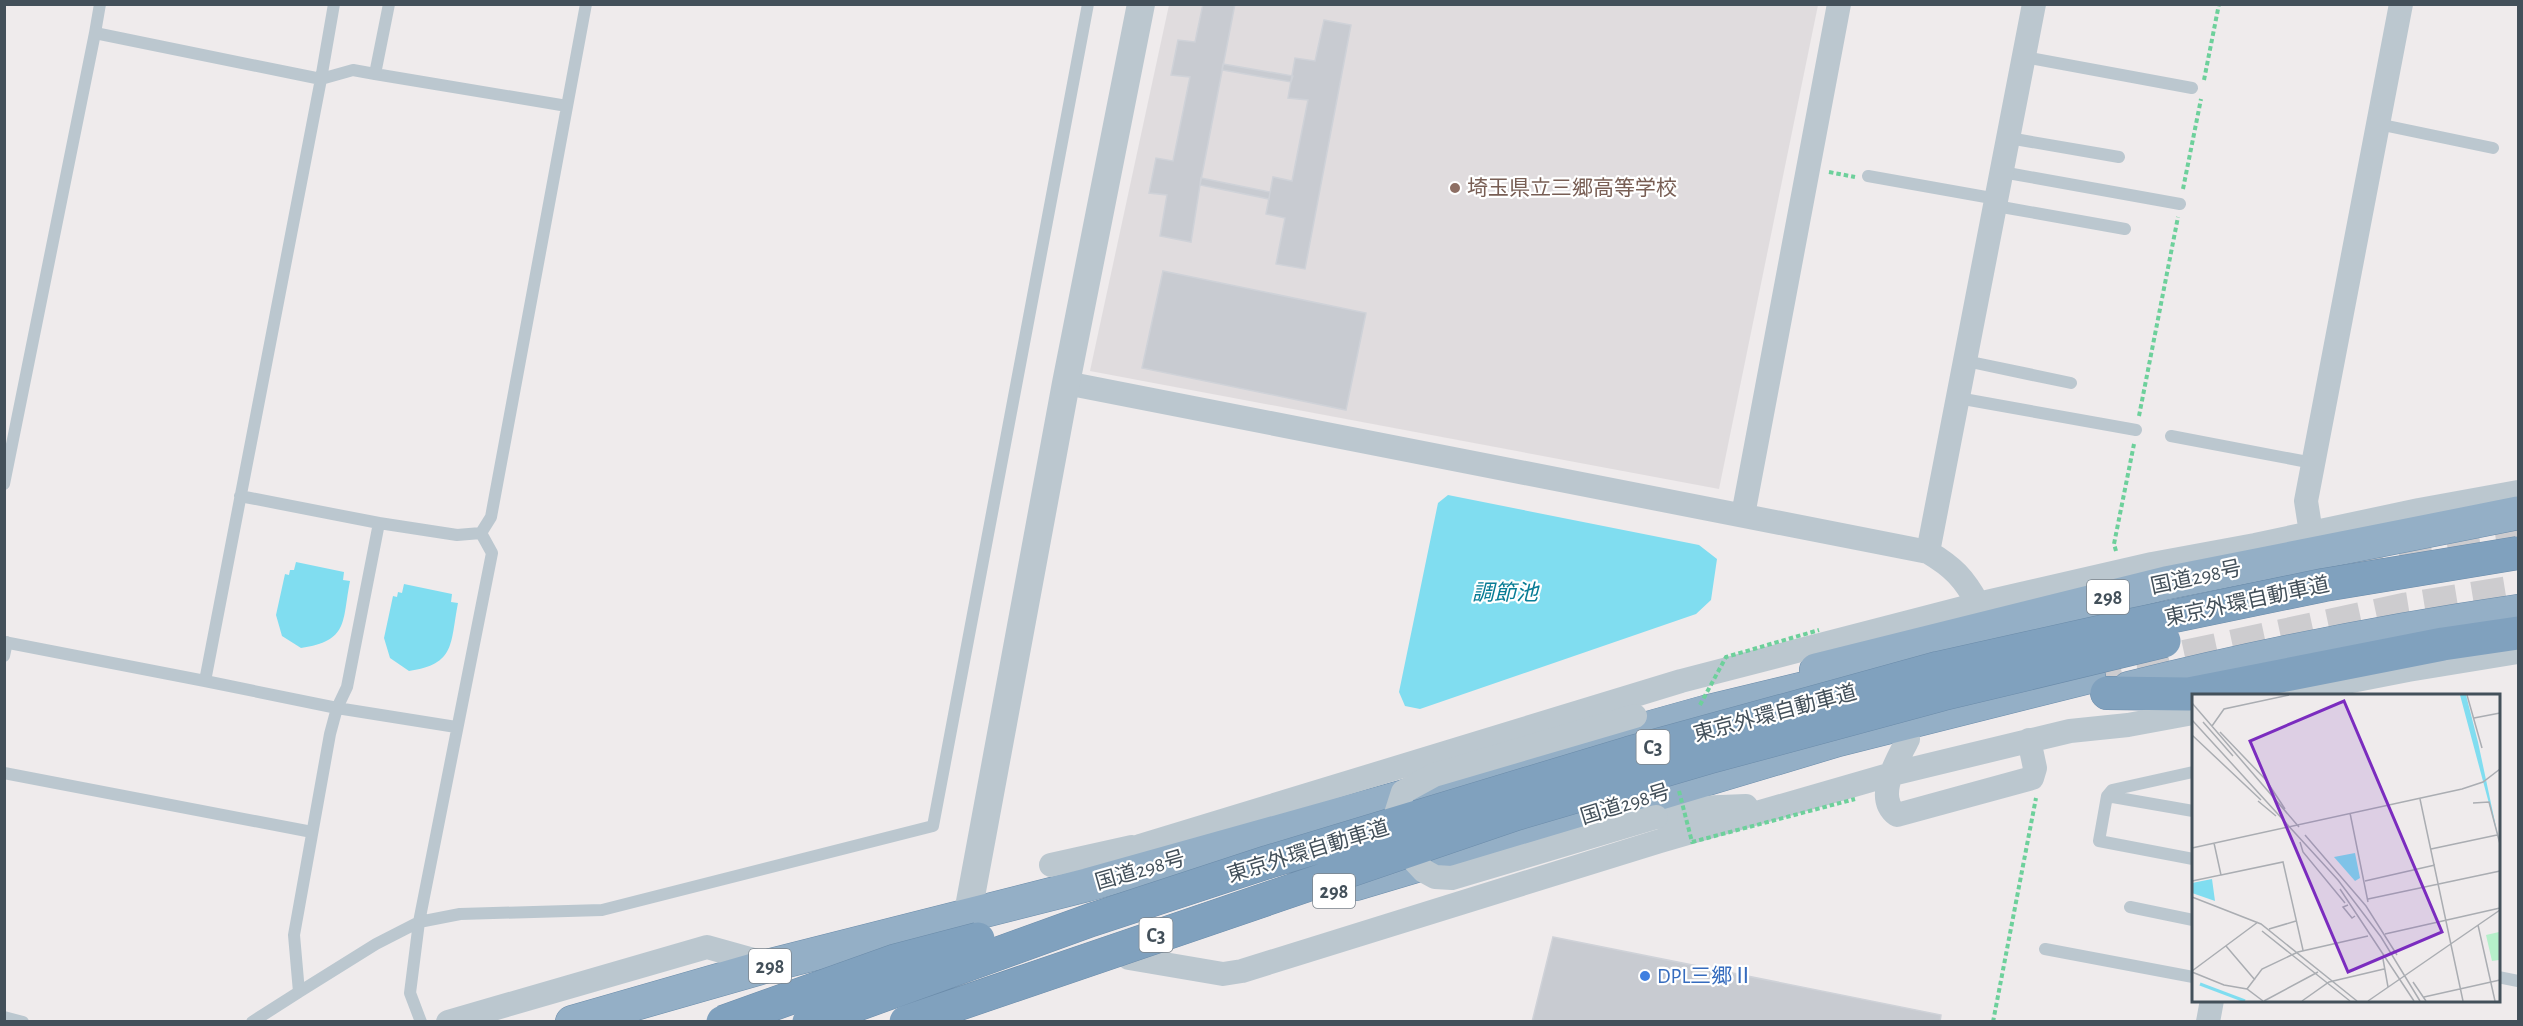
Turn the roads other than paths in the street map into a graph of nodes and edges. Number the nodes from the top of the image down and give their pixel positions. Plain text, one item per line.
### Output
1 (100, 4) edge
2 (334, 4) edge
3 (389, 4) edge
4 (586, 4) edge
5 (1088, 4) edge
6 (1141, 4) edge
7 (1839, 4) edge
8 (2034, 4) edge
9 (2402, 4) edge
10 (95, 33) junction
11 (2024, 57) junction
12 (375, 74) junction
13 (321, 79) junction
14 (2197, 88) road end
15 (567, 106) junction
16 (2378, 124) junction
17 (2009, 138) junction
18 (2493, 148) dead end
19 (2119, 158) dead end
20 (2002, 172) junction
21 (1868, 176) road end
22 (1997, 202) junction
23 (2181, 204) road end
24 (2125, 229) dead end
25 (1966, 361) junction
26 (1066, 383) junction
27 (2071, 383) dead end
28 (1958, 398) junction
29 (2136, 430) road end
30 (2171, 436) dead end
31 (2313, 463) junction
32 (4, 484) edge
33 (2518, 492) edge
34 (240, 496) junction
35 (2518, 513) edge
36 (1743, 515) junction
37 (380, 523) junction
38 (482, 533) junction
39 (2311, 533) junction
40 (1928, 552) junction
41 (2518, 553) edge
42 (2159, 573) junction
43 (2518, 573) edge
44 (1978, 604) junction
45 (2518, 611) edge
46 (2075, 621) dead end
47 (2518, 633) edge
48 (6, 642) edge
49 (2518, 652) edge
50 (4, 656) edge
51 (205, 681) junction
52 (1681, 681) junction
53 (2098, 685) junction
54 (2285, 694) edge
55 (337, 708) junction
56 (1706, 712) junction
57 (2192, 714) edge
58 (456, 727) junction
59 (1908, 739) junction
60 (2029, 740) junction
61 (2192, 772) edge
62 (4, 773) edge
63 (1725, 774) junction
64 (1892, 774) junction
65 (2107, 796) junction
66 (1782, 805) junction
67 (2192, 811) edge
68 (312, 832) junction
69 (1140, 846) junction
70 (2192, 860) edge
71 (1268, 862) junction
72 (1051, 865) dead end
73 (1087, 885) junction
74 (2130, 907) dead end
75 (968, 915) junction
76 (2192, 919) edge
77 (419, 922) junction
78 (2045, 949) dead end
79 (1129, 958) junction
80 (771, 965) junction
81 (2192, 977) edge
82 (2499, 977) edge
83 (2518, 981) edge
84 (299, 992) junction
85 (2212, 1002) edge
86 (4, 1017) edge
87 (945, 1021) edge
88 (23, 1022) edge
89 (252, 1022) edge
90 (421, 1022) edge
91 (448, 1022) edge
92 (572, 1022) edge
93 (723, 1022) edge
94 (809, 1022) edge
95 (906, 1022) edge
96 (2208, 1022) edge

1 - 10 lane
2 - 13 lane
3 - 12 lane
4 - 15 lane
5 - 77 lane
6 - 26 street
7 - 36 street
8 - 11 street
9 - 16 street
10 - 13 lane
10 - 32 lane
11 - 14 lane
11 - 17 street
12 - 13 lane
12 - 15 lane
13 - 34 lane
15 - 38 lane
16 - 18 lane
16 - 31 street
17 - 19 lane
17 - 20 street
20 - 22 street
20 - 23 lane
21 - 22 lane
22 - 24 lane
22 - 25 street
25 - 27 lane
25 - 28 street
26 - 36 street
26 - 75 street
28 - 29 lane
28 - 40 street
30 - 31 lane
31 - 39 street
33 - 39 street
34 - 37 lane
34 - 51 lane
35 - 42 highway, 国道298号 / 298
36 - 40 street
37 - 38 lane
37 - 55 lane
38 - 58 lane
39 - 42 street
40 - 44 street
41 - 71 highway, 東京外環自動車道 / C3, bridge
42 - 44 street
42 - 56 highway, 国道298号 / 298
43 - 95 highway, 東京外環自動車道 / C3, bridge
44 - 52 street
45 - 53 highway, 国道298号 / 298
46 - 56 highway, 国道298号 / 298
47 - 53 highway
48 - 50 lane
48 - 51 lane
49 - 54 street
51 - 55 lane
52 - 66 street, bridge
52 - 69 street
53 - 59 highway, 国道298号 / 298
53 - 63 highway, 国道298号 / 298
55 - 58 lane
55 - 68 lane
56 - 73 highway, 国道298号 / 298
57 - 60 street
58 - 77 lane
59 - 63 highway, 国道298号 / 298
59 - 64 street
60 - 64 street
60 - 64 street
61 - 65 lane
62 - 68 lane
63 - 79 highway, 国道298号 / 298
64 - 66 street
65 - 67 lane
65 - 70 lane
66 - 79 street
68 - 84 lane
69 - 72 street
69 - 73 street
71 - 93 highway, bridge
71 - 94 highway, 東京外環自動車道 / C3, bridge
73 - 75 highway, 国道298号 / 298
74 - 76 lane
75 - 80 highway, 国道298号 / 298
75 - 87 street
77 - 84 lane
77 - 90 lane
78 - 81 lane
79 - 87 highway, 国道298号 / 298
80 - 91 street
80 - 92 highway, 国道298号 / 298
82 - 83 lane
84 - 89 lane
85 - 96 street
86 - 88 lane

